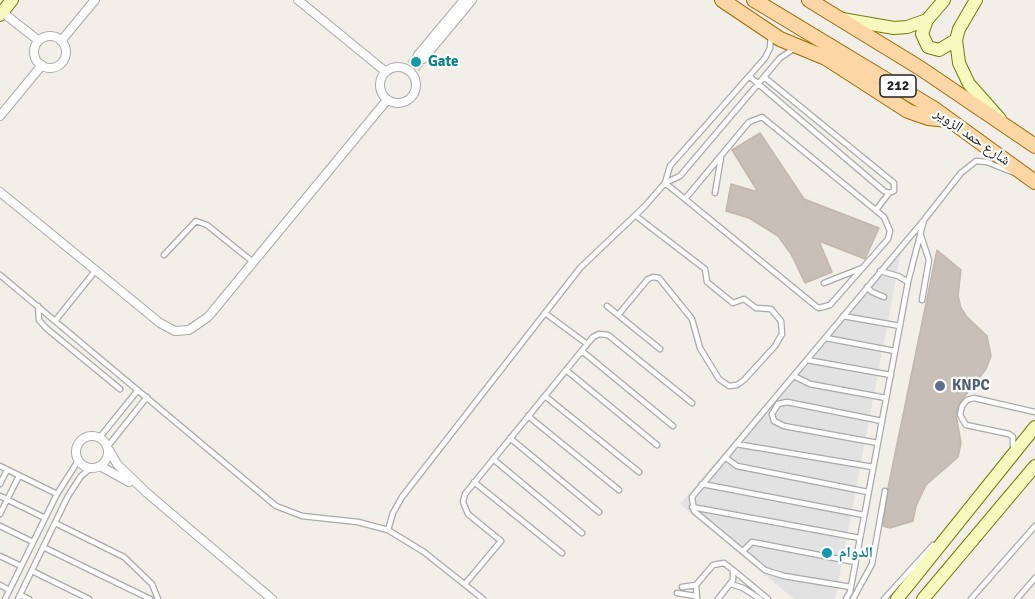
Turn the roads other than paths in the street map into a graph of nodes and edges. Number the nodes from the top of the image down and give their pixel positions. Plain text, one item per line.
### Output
1 (12, 0) edge
2 (95, 0) edge
3 (298, 0) edge
4 (464, 0) edge
5 (472, 0) edge
6 (722, 0) edge
7 (754, 0) edge
8 (809, 0) edge
9 (944, 0) edge
10 (976, 0) edge
11 (1, 7) edge
12 (840, 18) junction
13 (927, 20) junction
14 (770, 33) junction
15 (956, 40) junction
16 (39, 41) junction
17 (61, 41) junction
18 (798, 47) junction
19 (42, 65) junction
20 (386, 72) junction
21 (749, 76) junction
22 (764, 77) junction
23 (758, 84) junction
24 (387, 100) junction
25 (0, 116) edge
26 (950, 120) junction
27 (1007, 127) junction
28 (1035, 146) edge
29 (721, 156) junction
30 (666, 183) junction
31 (1035, 183) edge
32 (0, 192) edge
33 (715, 193) dead end
34 (889, 193) junction
35 (685, 199) junction
36 (876, 210) junction
37 (636, 216) junction
38 (924, 220) junction
39 (920, 232) junction
40 (164, 255) dead end
41 (253, 262) junction
42 (862, 268) junction
43 (96, 270) junction
44 (880, 271) junction
45 (0, 275) edge
46 (908, 282) junction
47 (824, 283) dead end
48 (867, 287) junction
49 (884, 297) dead end
50 (922, 300) dead end
51 (38, 306) junction
52 (606, 306) dead end
53 (545, 313) junction
54 (618, 315) junction
55 (843, 316) junction
56 (55, 321) junction
57 (900, 326) junction
58 (825, 338) junction
59 (587, 344) junction
60 (660, 350) dead end
61 (582, 351) junction
62 (895, 351) junction
63 (807, 360) junction
64 (566, 370) junction
65 (891, 375) junction
66 (794, 376) junction
67 (120, 389) dead end
68 (138, 390) junction
69 (545, 396) junction
70 (147, 397) junction
71 (886, 398) junction
72 (692, 404) dead end
73 (1035, 411) edge
74 (528, 416) junction
75 (882, 421) junction
76 (673, 426) dead end
77 (1035, 427) edge
78 (100, 437) junction
79 (510, 438) junction
80 (878, 443) junction
81 (736, 444) junction
82 (657, 445) dead end
83 (108, 448) junction
84 (725, 457) junction
85 (493, 459) junction
86 (78, 461) junction
87 (0, 466) edge
88 (100, 466) junction
89 (1035, 466) edge
90 (873, 467) junction
91 (91, 468) junction
92 (7, 470) junction
93 (639, 472) dead end
94 (19, 476) junction
95 (993, 480) junction
96 (474, 482) junction
97 (0, 484) edge
98 (702, 484) junction
99 (619, 490) dead end
100 (868, 492) junction
101 (885, 492) dead end
102 (147, 493) junction
103 (57, 494) junction
104 (0, 496) edge
105 (7, 500) junction
106 (692, 507) junction
107 (970, 508) junction
108 (599, 512) dead end
109 (0, 514) edge
110 (864, 516) junction
111 (45, 518) junction
112 (961, 519) junction
113 (55, 523) junction
114 (0, 526) edge
115 (1035, 526) edge
116 (388, 530) junction
117 (582, 533) dead end
118 (860, 538) junction
119 (33, 542) junction
120 (43, 547) junction
121 (743, 551) junction
122 (562, 553) dead end
123 (0, 556) edge
124 (855, 562) junction
125 (21, 566) junction
126 (733, 570) junction
127 (32, 571) junction
128 (1035, 578) edge
129 (465, 584) junction
130 (731, 584) junction
131 (0, 585) edge
132 (696, 585) junction
133 (682, 587) dead end
134 (931, 588) junction
135 (9, 590) junction
136 (850, 590) junction
137 (677, 592) dead end
138 (19, 597) edge
139 (696, 598) edge
140 (5, 599) edge
141 (28, 599) edge
142 (89, 599) edge
143 (150, 599) edge
144 (158, 599) edge
145 (272, 599) edge
146 (483, 599) edge
147 (718, 599) edge
148 (759, 599) edge
149 (768, 599) edge
150 (846, 599) edge
151 (853, 599) edge
152 (884, 599) edge
153 (897, 599) edge
154 (922, 599) edge
155 (971, 599) edge
156 (1017, 599) edge

1 - 11 main road
2 - 17 street
3 - 20 street
4 - 5 street
6 - 14 main road
7 - 26 main road, شارع حمد الزوير / 212
8 - 12 main road, شارع حمد الزوير / 212
9 - 13 main road
10 - 15 main road
11 - 16 street
12 - 13 main road
12 - 27 main road, شارع حمد الزوير / 212
13 - 15 main road
14 - 18 main road
14 - 21 lane
15 - 27 main road
16 - 17 street
16 - 19 street
17 - 19 street
18 - 22 lane
18 - 26 main road
19 - 25 street
20 - 24 street
20 - 24 street
21 - 23 lane
21 - 30 lane
22 - 23 lane
22 - 34 lane
23 - 30 lane
23 - 34 lane
24 - 41 street
26 - 31 main road, شارع حمد الزوير / 212
27 - 28 main road, شارع حمد الزوير / 212
29 - 33 lane
29 - 35 lane
29 - 36 lane
30 - 35 lane
30 - 37 lane
31 - 38 lane
32 - 43 street
34 - 36 lane
35 - 42 lane
36 - 42 lane
37 - 53 lane
37 - 54 lane
38 - 39 lane
38 - 44 lane
39 - 46 lane
39 - 50 lane
40 - 41 lane
41 - 43 street
42 - 47 lane
43 - 56 lane
44 - 46 lane
44 - 48 lane
45 - 51 lane
46 - 57 lane
48 - 49 lane
48 - 55 lane
51 - 56 lane
51 - 67 lane
52 - 54 lane
53 - 59 lane
53 - 116 lane
54 - 60 lane
55 - 57 lane
55 - 58 lane
56 - 68 lane
57 - 62 lane
58 - 62 lane
58 - 63 lane
59 - 61 lane
59 - 72 lane
61 - 64 lane
61 - 76 lane
62 - 65 lane
63 - 65 lane
63 - 66 lane
64 - 69 lane
64 - 82 lane
65 - 71 lane
66 - 71 lane
66 - 81 lane
68 - 70 lane
68 - 78 lane
69 - 74 lane
69 - 93 lane
70 - 83 lane
70 - 116 lane
71 - 75 lane
73 - 95 lane
74 - 79 lane
74 - 99 lane
75 - 80 lane
75 - 80 lane
77 - 95 main road
78 - 83 street
78 - 86 street
79 - 85 lane
79 - 108 lane
80 - 90 lane
81 - 84 lane
81 - 90 lane
83 - 88 street
83 - 102 street
84 - 98 lane
84 - 100 lane
85 - 96 lane
85 - 117 lane
86 - 91 street
86 - 103 lane
87 - 92 lane
88 - 91 street
88 - 102 street
89 - 134 main road
90 - 100 lane
91 - 113 lane
92 - 94 lane
92 - 97 lane
94 - 103 lane
94 - 105 lane
95 - 107 main road
96 - 122 lane
96 - 129 lane
98 - 106 lane
98 - 110 lane
100 - 110 lane
101 - 151 lane
102 - 145 street
103 - 111 lane
104 - 105 lane
105 - 109 lane
105 - 111 lane
106 - 118 lane
106 - 121 lane
107 - 112 main road
107 - 134 main road
110 - 118 lane
111 - 119 lane
112 - 152 lane
112 - 153 main road
113 - 120 lane
113 - 144 lane
114 - 119 lane
115 - 155 lane
116 - 129 lane
118 - 124 lane
119 - 125 lane
120 - 127 lane
120 - 143 lane
121 - 124 lane
121 - 136 lane
123 - 125 lane
124 - 136 lane
125 - 135 lane
126 - 130 lane
126 - 132 lane
126 - 149 lane
127 - 138 lane
127 - 142 lane
128 - 156 lane
129 - 146 lane
130 - 147 lane
130 - 148 lane
131 - 135 lane
132 - 133 lane
132 - 139 lane
134 - 154 main road
135 - 140 lane
136 - 150 lane
136 - 151 lane
137 - 139 lane
138 - 141 lane

